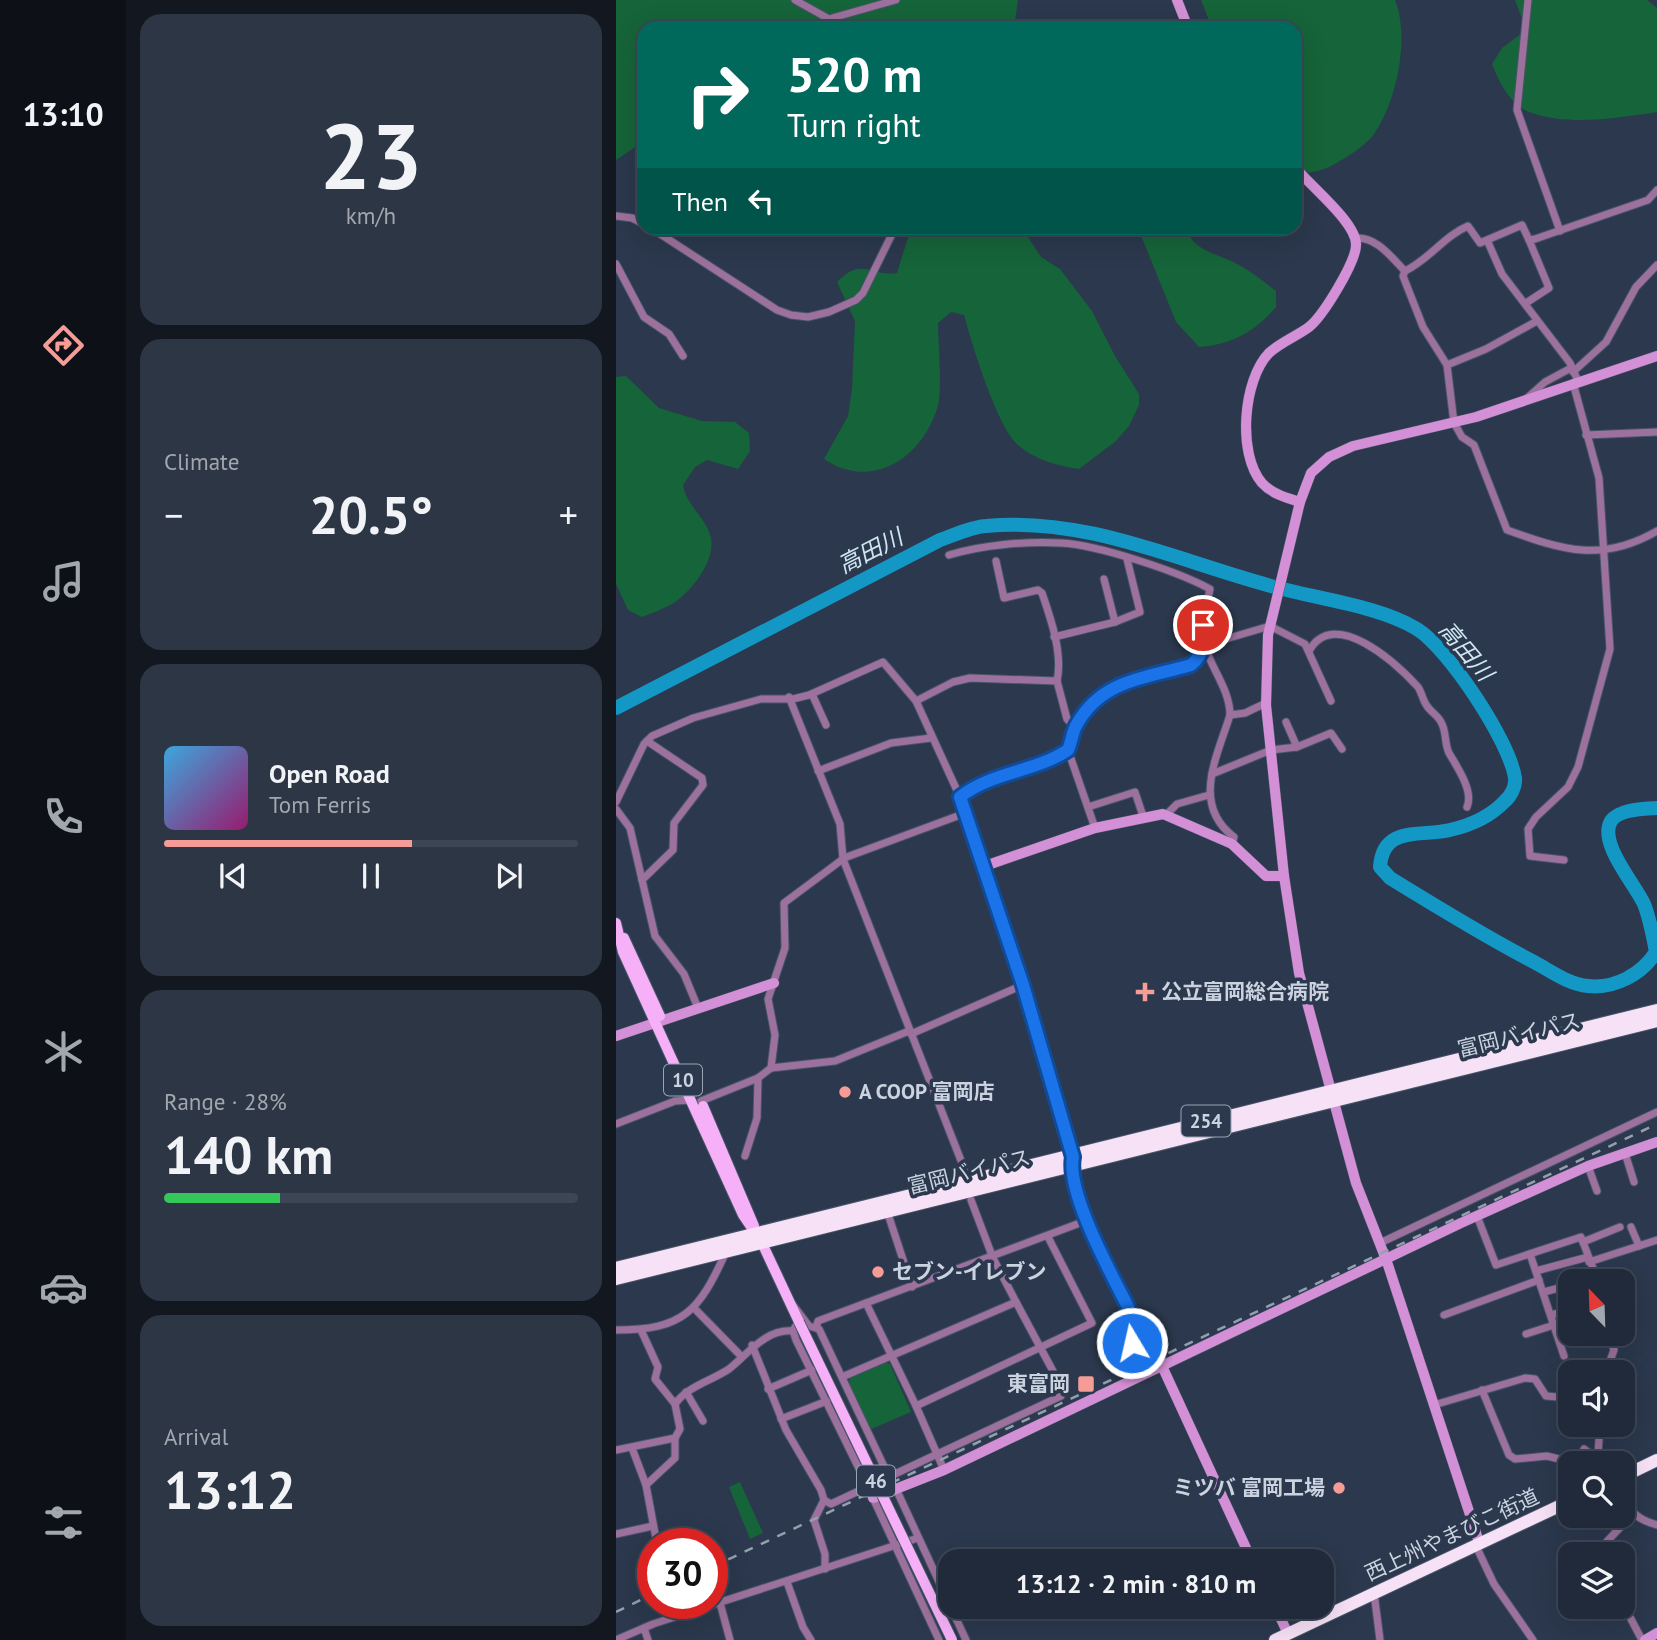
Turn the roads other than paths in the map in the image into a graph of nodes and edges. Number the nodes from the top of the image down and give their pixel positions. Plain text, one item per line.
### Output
1 (795, 0) edge
2 (896, 0) edge
3 (1177, 0) edge
4 (1528, 0) edge
5 (832, 18) junction
6 (836, 21) edge
7 (1185, 21) edge
8 (1302, 174) edge
9 (1657, 190) edge
10 (616, 216) edge
11 (637, 220) edge
12 (1560, 231) junction
13 (662, 235) edge
14 (892, 235) edge
15 (1356, 238) junction
16 (1488, 240) junction
17 (1529, 240) junction
18 (616, 264) edge
19 (1657, 265) edge
20 (1405, 271) junction
21 (1526, 303) junction
22 (1537, 320) junction
23 (683, 356) dead end
24 (1657, 356) edge
25 (1447, 365) junction
26 (1574, 376) junction
27 (1523, 401) junction
28 (1454, 423) junction
29 (1657, 432) edge
30 (1586, 435) junction
31 (1300, 502) junction
32 (1657, 531) edge
33 (1603, 552) junction
34 (949, 555) dead end
35 (1127, 559) junction
36 (996, 561) dead end
37 (1104, 579) dead end
38 (1115, 622) junction
39 (1270, 626) junction
40 (1054, 638) junction
41 (1205, 645) junction
42 (1309, 651) junction
43 (1057, 681) junction
44 (812, 694) junction
45 (789, 698) junction
46 (916, 701) junction
47 (1331, 701) dead end
48 (1266, 703) junction
49 (1230, 715) junction
50 (1286, 722) dead end
51 (826, 725) dead end
52 (1074, 727) junction
53 (931, 738) junction
54 (647, 741) junction
55 (1297, 747) junction
56 (1342, 749) dead end
57 (1068, 750) junction
58 (1271, 750) junction
59 (818, 771) junction
60 (1212, 774) junction
61 (1209, 795) junction
62 (960, 797) junction
63 (616, 802) edge
64 (1088, 807) junction
65 (1467, 807) dead end
66 (616, 809) edge
67 (963, 814) junction
68 (1143, 816) junction
69 (1166, 816) junction
70 (1095, 828) junction
71 (1232, 844) junction
72 (844, 858) junction
73 (1564, 860) dead end
74 (982, 867) junction
75 (1284, 876) junction
76 (642, 880) junction
77 (616, 924) edge
78 (774, 983) junction
79 (1023, 985) junction
80 (698, 1008) junction
81 (1657, 1010) edge
82 (1657, 1021) edge
83 (659, 1022) junction
84 (910, 1032) junction
85 (616, 1036) edge
86 (771, 1068) junction
87 (758, 1078) junction
88 (1331, 1096) junction
89 (696, 1100) junction
90 (1657, 1112) edge
91 (616, 1124) edge
92 (1657, 1144) edge
93 (1625, 1153) junction
94 (745, 1156) dead end
95 (1072, 1161) junction
96 (1588, 1166) junction
97 (969, 1181) junction
98 (1634, 1182) dead end
99 (1597, 1191) dead end
100 (971, 1200) dead end
101 (887, 1211) junction
102 (1477, 1216) junction
103 (1087, 1218) junction
104 (1620, 1227) dead end
105 (1631, 1227) dead end
106 (1048, 1237) junction
107 (759, 1238) junction
108 (1657, 1240) edge
109 (1583, 1242) junction
110 (1380, 1244) junction
111 (1639, 1246) junction
112 (726, 1252) junction
113 (1530, 1254) junction
114 (993, 1258) junction
115 (1588, 1259) junction
116 (1387, 1262) junction
117 (616, 1268) edge
118 (1592, 1269) edge
119 (1536, 1271) junction
120 (616, 1279) edge
121 (1539, 1280) junction
122 (912, 1287) junction
123 (1558, 1288) edge
124 (1544, 1292) junction
125 (790, 1302) junction
126 (1016, 1302) junction
127 (866, 1303) junction
128 (1128, 1307) junction
129 (695, 1309) junction
130 (1558, 1313) edge
131 (1444, 1315) dead end
132 (1551, 1315) junction
133 (1554, 1325) junction
134 (796, 1326) junction
135 (816, 1328) junction
136 (641, 1330) junction
137 (616, 1331) edge
138 (1526, 1334) dead end
139 (1558, 1336) edge
140 (752, 1345) junction
141 (1561, 1346) edge
142 (1041, 1348) junction
143 (741, 1356) junction
144 (890, 1356) junction
145 (1564, 1356) dead end
146 (1162, 1366) junction
147 (812, 1370) junction
148 (842, 1377) junction
149 (768, 1389) junction
150 (1482, 1390) junction
151 (686, 1392) junction
152 (1558, 1397) edge
153 (827, 1401) junction
154 (675, 1404) junction
155 (1434, 1405) junction
156 (916, 1406) junction
157 (781, 1419) junction
158 (703, 1421) dead end
159 (675, 1438) junction
160 (632, 1448) junction
161 (1584, 1449) dead end
162 (616, 1450) edge
163 (1587, 1451) edge
164 (936, 1453) junction
165 (1558, 1459) edge
166 (1657, 1460) edge
167 (944, 1470) junction
168 (1635, 1471) edge
169 (889, 1477) junction
170 (646, 1485) junction
171 (868, 1487) junction
172 (897, 1491) junction
173 (873, 1498) joint
174 (824, 1500) junction
175 (1558, 1506) edge
176 (1635, 1517) edge
177 (1657, 1525) edge
178 (653, 1526) joint
179 (1620, 1528) edge
180 (616, 1534) edge
181 (918, 1538) junction
182 (1607, 1542) edge
183 (1477, 1543) junction
184 (895, 1546) junction
185 (1246, 1549) edge
186 (825, 1569) junction
187 (787, 1583) junction
188 (1374, 1593) junction
189 (728, 1601) edge
190 (670, 1619) edge
191 (724, 1619) edge
192 (1281, 1619) edge
193 (1631, 1619) edge
194 (644, 1628) junction
195 (1657, 1633) edge
196 (1288, 1634) junction
197 (616, 1640) edge
198 (648, 1640) edge
199 (730, 1640) edge
200 (811, 1640) edge
201 (939, 1640) edge
202 (952, 1640) edge
203 (965, 1640) edge
204 (1275, 1640) edge
205 (1380, 1640) edge
206 (1534, 1640) edge
207 (1643, 1640) edge

1 - 5 street
2 - 5 street
3 - 7 street
4 - 12 street
5 - 6 street
8 - 15 street
9 - 12 street
10 - 11 street
12 - 17 street
13 - 14 street
15 - 20 street
15 - 31 street
16 - 17 street
16 - 20 street
16 - 21 street
17 - 21 street
18 - 23 street
19 - 26 street
20 - 25 street
21 - 22 street
22 - 25 street
22 - 26 street
24 - 26 street
25 - 28 street
26 - 27 street
26 - 27 street
26 - 30 street
27 - 28 street
28 - 31 street
28 - 33 street
29 - 30 street
30 - 33 street
31 - 39 street
32 - 33 street
33 - 73 street
34 - 35 street
35 - 38 street
35 - 41 street
36 - 40 street
37 - 38 street
38 - 40 street
39 - 41 street
39 - 42 street
39 - 48 street
40 - 43 street
41 - 49 street
41 - 52 street
42 - 47 street
42 - 65 street
43 - 46 street
43 - 52 street
44 - 45 street
44 - 46 street
44 - 51 street
45 - 54 street
45 - 59 street
46 - 53 street
48 - 49 street
48 - 58 street
49 - 60 street
50 - 55 street
52 - 57 street
53 - 59 street
53 - 62 street
54 - 63 street
54 - 76 street
55 - 56 street
55 - 58 street
57 - 62 street
57 - 64 street
58 - 60 street
58 - 75 street
59 - 72 street
60 - 61 street
61 - 69 street
61 - 71 street
62 - 67 street
64 - 68 street
64 - 70 street
66 - 76 street
67 - 72 street
67 - 74 street
68 - 69 street
68 - 70 street
69 - 71 street
70 - 74 street
71 - 75 street
72 - 78 street
72 - 84 street
74 - 79 street
75 - 88 street
76 - 80 street
77 - 83 main road, 10
78 - 80 street
78 - 86 street
79 - 84 street
79 - 95 street
80 - 83 street
81 - 88 highway, 富岡バイパス / 254
82 - 88 highway, 富岡バイパス / 254
83 - 85 street
83 - 89 main road, 10
84 - 86 street
84 - 97 street
86 - 87 street
87 - 89 street
87 - 94 street
88 - 95 highway, 富岡バイパス / 254
88 - 110 street
89 - 91 street
89 - 107 main road, 10
90 - 110 street
92 - 93 street
93 - 96 street
93 - 98 street
95 - 97 highway, 富岡バイパス / 254
95 - 101 highway, 富岡バイパス / 254
95 - 103 street
96 - 99 street
96 - 102 street
97 - 107 highway, 富岡バイパス / 254
100 - 114 street
101 - 107 highway, 富岡バイパス / 254
101 - 122 street
102 - 113 street
102 - 116 street
103 - 106 street
103 - 128 street
104 - 109 street
105 - 111 street
106 - 114 street
106 - 142 street
107 - 112 highway, 富岡バイパス / 254
107 - 117 highway, 富岡バイパス / 254
107 - 125 main road, 46
108 - 111 street
109 - 113 street
109 - 115 street
110 - 116 street
111 - 115 street
112 - 120 highway, 富岡バイパス / 254
112 - 129 street
113 - 119 street
114 - 122 street
114 - 126 street
115 - 118 street
115 - 119 street
116 - 146 street
116 - 155 street
119 - 121 street
121 - 124 street
121 - 131 street
122 - 127 street
123 - 124 street
124 - 132 street
125 - 134 main road, 46
125 - 135 street
126 - 142 street
126 - 144 street
127 - 135 street
127 - 144 street
128 - 128 street
129 - 136 street
129 - 143 street
130 - 132 street
132 - 133 street
133 - 138 street
133 - 139 street
134 - 140 street
134 - 147 street
134 - 202 main road, 46, bridge
135 - 148 street
136 - 137 street
136 - 154 street
140 - 143 street
140 - 149 street
141 - 145 street
142 - 156 street
142 - 164 street
143 - 151 street
144 - 148 street
144 - 156 street
146 - 167 street
146 - 185 street
147 - 149 street
147 - 153 street
148 - 169 street
149 - 157 street
150 - 152 street
150 - 155 street
150 - 165 street
151 - 154 street
151 - 158 street
153 - 157 street
153 - 171 street
154 - 159 street
155 - 183 street
156 - 164 street
157 - 174 street
159 - 160 street
159 - 170 street
160 - 162 street
160 - 170 street
161 - 163 street
164 - 167 street
164 - 169 street
166 - 168 highway
167 - 172 street
169 - 171 street
170 - 178 street
171 - 174 street
172 - 173 street
172 - 181 street
173 - 184 street
174 - 186 street
175 - 183 highway, 西上州やまびこ街道
176 - 177 street
178 - 180 street
179 - 182 street
181 - 184 street
181 - 203 street
183 - 188 highway, 西上州やまびこ街道
183 - 206 street
184 - 186 street
184 - 201 street
186 - 187 street
187 - 189 street
187 - 200 street
188 - 196 highway, 西上州やまびこ街道
188 - 205 street
190 - 194 street
191 - 199 street
192 - 196 street
193 - 207 street
194 - 197 street
194 - 198 street
195 - 207 street
196 - 204 highway, 西上州やまびこ街道

